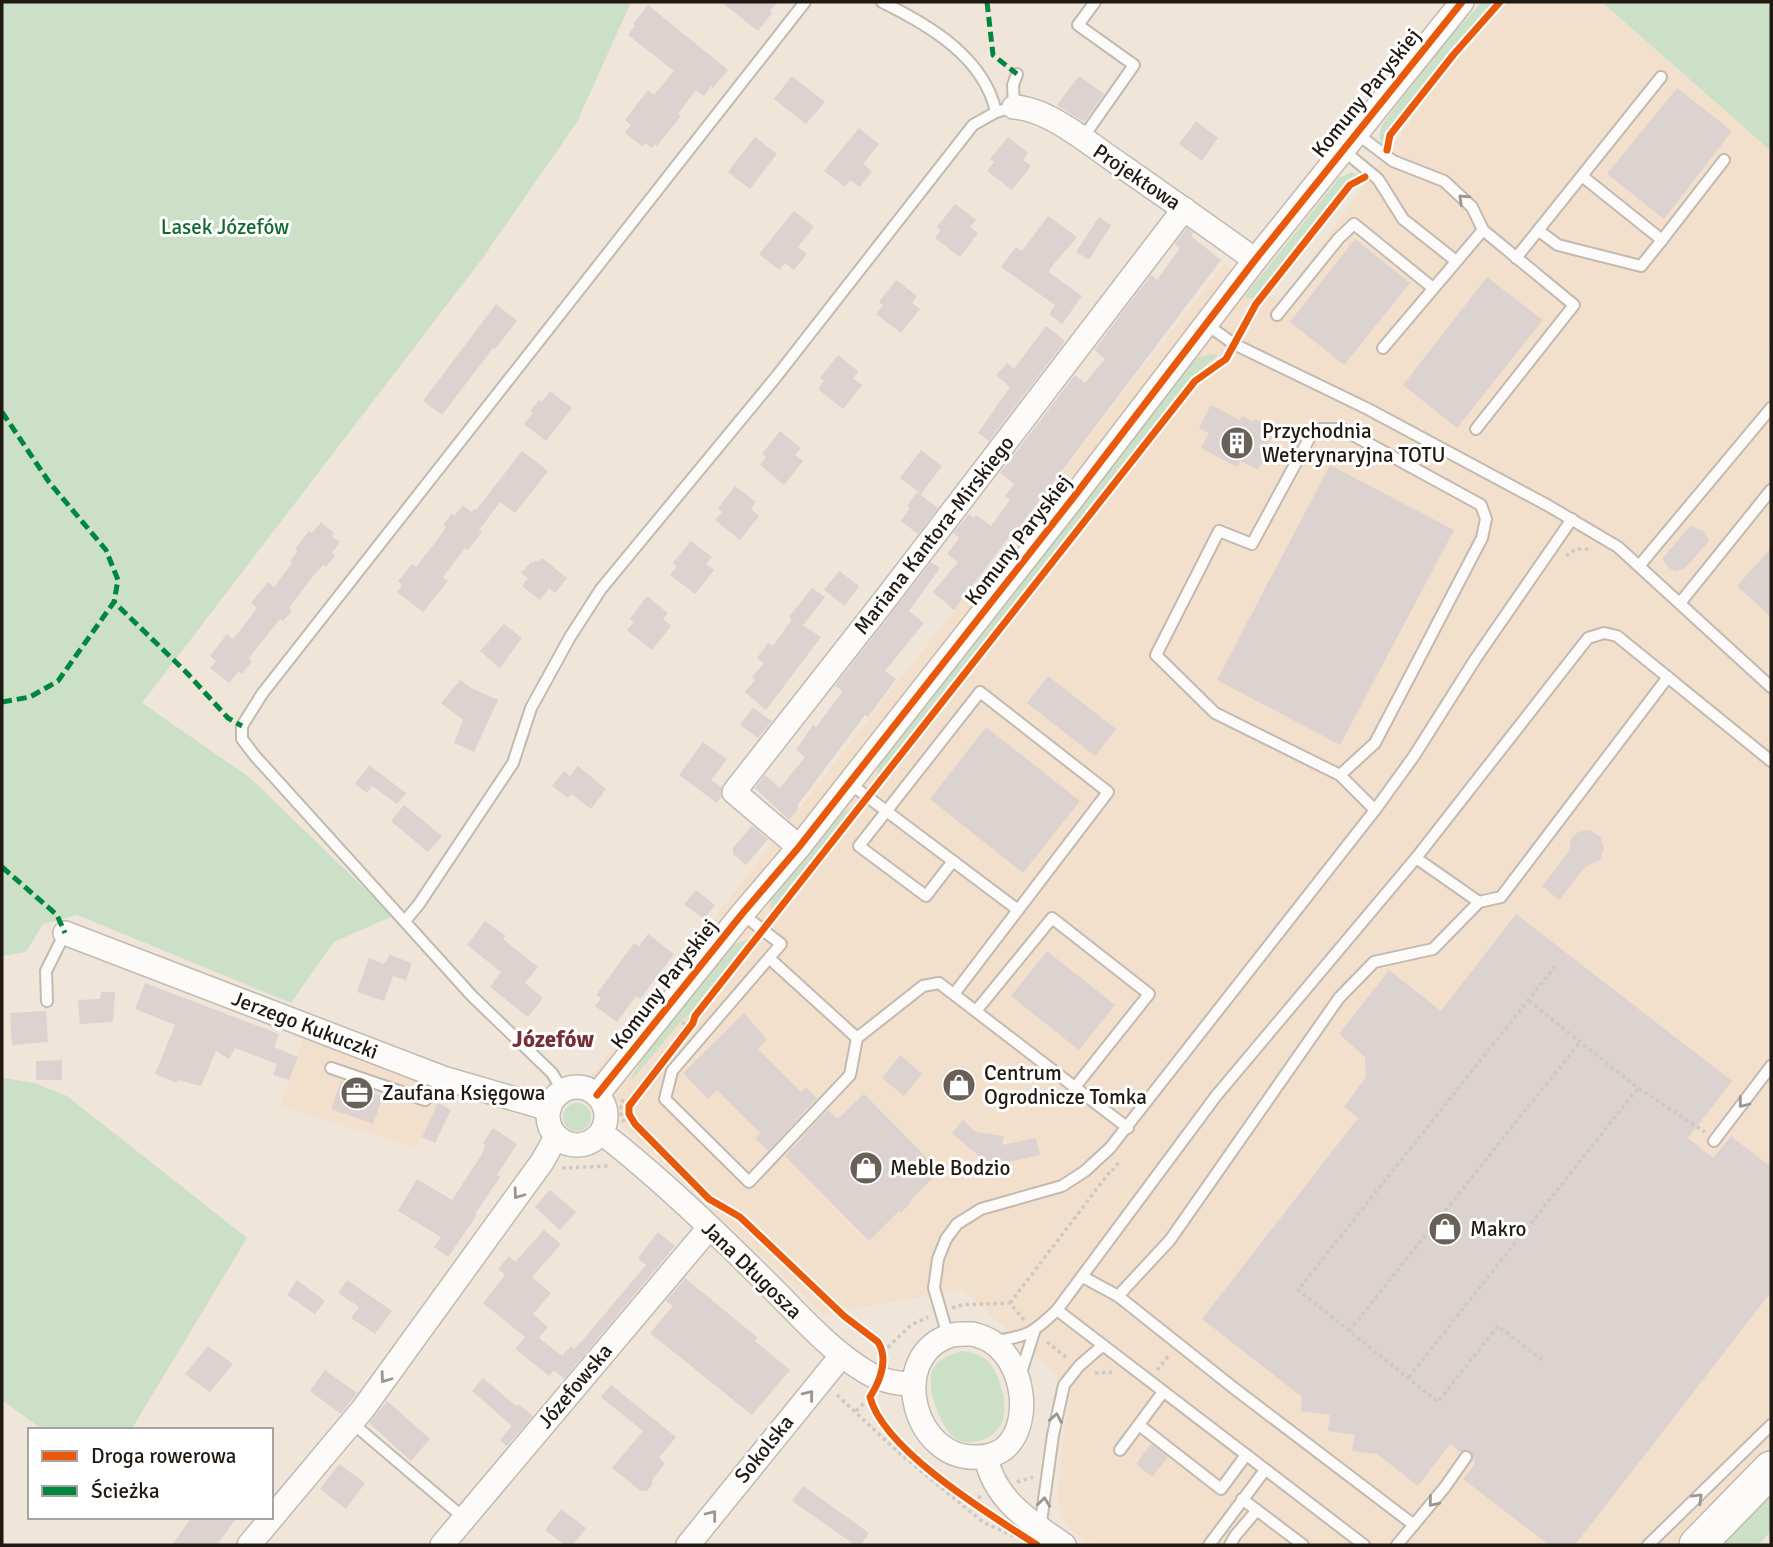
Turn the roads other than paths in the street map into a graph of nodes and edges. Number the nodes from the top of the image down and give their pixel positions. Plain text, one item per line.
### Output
1 (805, 2) edge
2 (882, 2) edge
3 (1095, 2) edge
4 (1461, 2) edge
5 (1017, 74) dead end
6 (1661, 78) dead end
7 (1005, 109) junction
8 (1082, 139) junction
9 (1349, 142) junction
10 (1724, 160) dead end
11 (1582, 176) junction
12 (1184, 209) junction
13 (1483, 230) junction
14 (1539, 231) junction
15 (1662, 240) junction
16 (1516, 258) junction
17 (1255, 260) junction
18 (1456, 261) junction
19 (1433, 288) junction
20 (1278, 316) dead end
21 (1206, 324) junction
22 (1383, 348) dead end
23 (1771, 408) edge
24 (1476, 429) dead end
25 (1771, 490) edge
26 (1572, 519) junction
27 (1639, 566) junction
28 (1680, 603) junction
29 (1668, 677) junction
30 (1771, 687) edge
31 (1771, 761) edge
32 (1340, 775) junction
33 (849, 783) junction
34 (1375, 810) junction
35 (887, 811) junction
36 (799, 847) junction
37 (1416, 858) junction
38 (953, 861) junction
39 (1479, 902) junction
40 (1018, 910) junction
41 (742, 914) junction
42 (405, 921) junction
43 (65, 933) joint
44 (769, 958) junction
45 (954, 994) junction
46 (47, 1000) dead end
47 (976, 1011) junction
48 (858, 1038) junction
49 (1771, 1066) edge
50 (331, 1068) dead end
51 (443, 1078) junction
52 (1075, 1087) junction
53 (563, 1091) junction
54 (597, 1095) junction
55 (549, 1110) junction
56 (1128, 1128) junction
57 (602, 1133) junction
58 (556, 1137) junction
59 (1714, 1140) road end
60 (709, 1228) junction
61 (1083, 1277) junction
62 (1118, 1296) junction
63 (1057, 1310) junction
64 (1034, 1332) junction
65 (948, 1336) junction
66 (992, 1342) junction
67 (1102, 1346) junction
68 (842, 1354) junction
69 (1018, 1381) junction
70 (914, 1384) junction
71 (1163, 1392) junction
72 (351, 1422) junction
73 (1139, 1425) junction
74 (1771, 1425) edge
75 (1121, 1450) dead end
76 (1246, 1455) junction
77 (986, 1457) junction
78 (1466, 1457) dead end
79 (1771, 1469) edge
80 (1265, 1470) junction
81 (1242, 1499) junction
82 (1257, 1510) junction
83 (273, 1516) edge
84 (464, 1518) junction
85 (271, 1519) edge
86 (1415, 1525) junction
87 (1033, 1530) junction
88 (249, 1545) edge
89 (442, 1545) edge
90 (688, 1545) edge
91 (1064, 1545) edge
92 (1209, 1545) edge
93 (1230, 1545) edge
94 (1303, 1545) edge
95 (1364, 1545) edge
96 (1397, 1545) edge
97 (1648, 1545) edge
98 (1697, 1545) edge

1 - 42 lane
2 - 7 lane
3 - 8 lane
4 - 9 street, Komuny Paryskiej
5 - 7 lane
6 - 11 lane
7 - 8 street, Projektowa
7 - 42 lane
8 - 12 street, Projektowa
13 -> 9 lane
9 - 17 street, Komuny Paryskiej
9 - 18 lane
10 - 15 lane
11 - 14 lane
11 - 15 lane
12 - 17 street, Projektowa
12 - 36 street, Mariana Kantora-Mirskiego
13 - 16 lane
13 - 18 lane
14 - 15 lane
14 - 16 lane
16 - 24 lane
17 - 21 street, Komuny Paryskiej
18 - 19 lane
19 - 20 lane
19 - 22 lane
21 - 26 lane
21 - 33 street, Komuny Paryskiej
23 - 27 lane
25 - 28 lane
26 - 27 lane
26 - 34 lane
27 - 28 lane
28 - 30 lane
29 - 31 lane
29 - 37 lane
29 - 39 lane
32 - 32 lane
32 - 34 lane
33 - 35 lane
33 - 36 street, Komuny Paryskiej
34 - 56 lane
35 - 38 lane
35 - 38 lane
35 - 40 lane
36 - 41 street, Komuny Paryskiej
37 - 39 lane
37 - 61 lane
38 - 40 lane
39 - 62 lane
40 - 45 lane
41 - 44 lane
41 - 54 street, Komuny Paryskiej
42 - 53 lane
43 - 46 lane
43 - 51 street, Jerzego Kukuczki
44 - 48 lane
44 - 48 lane
45 - 47 lane
45 - 48 lane
47 - 52 lane
47 - 52 lane
49 -> 59 lane
50 - 51 lane
51 - 55 street, Jerzego Kukuczki
52 - 56 lane
53 - 54 street
53 - 55 street
54 - 57 street
55 - 58 street
56 - 65 lane
57 - 58 street
57 - 60 street, Jana Długosza
58 -> 72 street
60 - 68 street, Jana Długosza
60 - 84 street, Józefowska
61 - 62 lane
61 - 63 lane
62 - 86 lane
63 - 64 lane
63 - 67 lane
64 - 66 lane
64 - 69 lane
65 - 66 street
65 - 70 street
66 - 69 street
67 - 71 lane
87 -> 67 lane
68 - 70 street, Jana Długosza
90 -> 68 street, Sokolska
69 - 77 street
70 - 77 street
71 - 73 lane
71 - 76 lane
72 - 83 street
72 - 84 lane
73 - 75 lane
73 - 76 lane
97 -> 74 lane
76 - 80 lane
77 - 87 street
78 -> 86 lane
79 - 98 main road
80 - 81 lane
80 - 95 lane
81 - 82 lane
81 - 92 lane
82 - 93 lane
82 - 94 lane
84 - 89 street, Józefowska
85 - 88 street
86 - 96 lane
87 - 91 street

